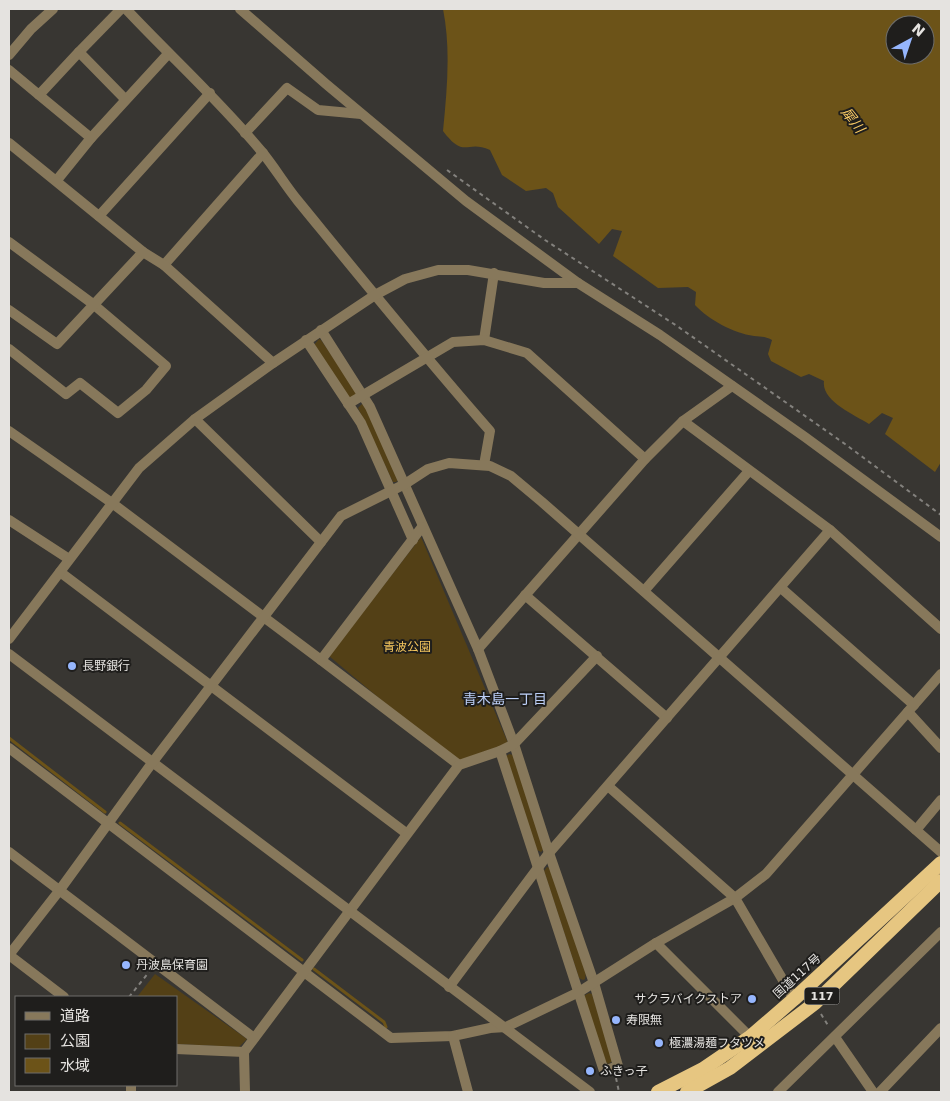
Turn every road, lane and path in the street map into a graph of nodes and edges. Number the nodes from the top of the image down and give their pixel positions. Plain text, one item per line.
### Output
1 (53, 9) edge
2 (121, 9) edge
3 (126, 9) edge
4 (240, 9) edge
5 (79, 52) junction
6 (168, 54) junction
7 (9, 55) edge
8 (9, 70) edge
9 (210, 93) junction
10 (40, 95) junction
11 (125, 99) junction
12 (361, 114) junction
13 (244, 132) junction
14 (91, 138) junction
15 (9, 143) edge
16 (263, 153) junction
17 (444, 168) dead end
18 (57, 180) junction
19 (99, 216) junction
20 (9, 242) edge
21 (143, 252) junction
22 (164, 266) junction
23 (494, 273) junction
24 (578, 283) junction
25 (375, 295) junction
26 (93, 304) junction
27 (9, 310) edge
28 (321, 330) junction
29 (306, 340) junction
30 (484, 340) junction
31 (9, 349) edge
32 (426, 358) junction
33 (272, 363) junction
34 (732, 386) junction
35 (362, 396) junction
36 (348, 404) junction
37 (195, 419) junction
38 (683, 421) junction
39 (9, 431) edge
40 (645, 459) junction
41 (484, 465) junction
42 (749, 471) junction
43 (405, 484) junction
44 (390, 491) junction
45 (112, 503) junction
46 (941, 515) edge
47 (9, 520) edge
48 (422, 527) junction
49 (830, 530) junction
50 (579, 534) junction
51 (941, 537) edge
52 (413, 540) junction
53 (321, 542) junction
54 (69, 559) junction
55 (60, 572) junction
56 (781, 588) junction
57 (644, 591) junction
58 (525, 595) junction
59 (263, 617) junction
60 (941, 629) edge
61 (9, 639) edge
62 (478, 649) junction
63 (9, 654) edge
64 (597, 656) junction
65 (719, 658) junction
66 (321, 660) junction
67 (941, 674) edge
68 (211, 687) junction
69 (911, 708) junction
70 (667, 718) junction
71 (514, 744) junction
72 (9, 748) edge
73 (941, 748) edge
74 (500, 751) junction
75 (152, 763) junction
76 (459, 765) junction
77 (854, 775) junction
78 (608, 786) junction
79 (941, 800) edge
80 (109, 823) junction
81 (916, 830) junction
82 (406, 833) junction
83 (9, 852) edge
84 (941, 852) edge
85 (549, 853) junction
86 (941, 863) edge
87 (538, 868) junction
88 (941, 881) edge
89 (59, 891) junction
90 (735, 898) junction
91 (349, 909) junction
92 (941, 932) edge
93 (656, 943) junction
94 (9, 955) edge
95 (156, 964) junction
96 (303, 971) junction
97 (594, 983) junction
98 (449, 987) junction
99 (579, 992) junction
100 (63, 996) edge
101 (131, 996) edge
102 (794, 999) junction
103 (815, 1003) junction
104 (506, 1027) junction
105 (940, 1033) edge
106 (453, 1036) junction
107 (750, 1037) junction
108 (835, 1037) junction
109 (254, 1038) junction
110 (178, 1049) edge
111 (244, 1052) junction
112 (613, 1077) dead end
113 (619, 1091) edge
114 (245, 1092) edge
115 (468, 1092) edge
116 (590, 1092) edge
117 (658, 1092) edge
118 (687, 1092) edge
119 (778, 1092) edge
120 (873, 1092) edge
121 (880, 1092) edge

1 - 7 street
2 - 5 street
3 - 6 street
4 - 12 street
5 - 10 street
5 - 11 street
6 - 9 street
6 - 11 street
8 - 10 street
9 - 13 street
9 - 19 street
10 - 14 street
11 - 14 street
12 - 13 street
12 - 24 street
13 - 16 street
14 - 18 street
15 - 18 street
16 - 22 street
16 - 25 street
17 - 46 path
18 - 19 street
19 - 21 street
20 - 26 street
21 - 22 street
21 - 26 street
22 - 33 street
23 - 24 street
23 - 25 street
23 - 30 street
24 - 34 street
25 - 28 street
25 - 32 street
26 - 27 street
26 - 31 street
28 - 29 street
28 - 35 street
29 - 33 street
29 - 36 street
30 - 32 street
30 - 40 street
32 - 35 street
32 - 41 street
33 - 37 street
34 - 38 street
34 - 51 street
35 - 36 street
35 - 43 street
36 - 44 street
37 - 45 street
37 - 53 street
38 - 40 street
38 - 42 street
39 - 45 street
40 - 50 street
41 - 43 street
41 - 50 street
42 - 49 street
42 - 57 street
43 - 44 street
43 - 48 street
44 - 52 street
44 - 53 street
45 - 54 street
45 - 59 street
47 - 54 street
48 - 52 street
48 - 62 street
49 - 56 street
49 - 60 street
50 - 57 street
50 - 58 street
52 - 66 street
53 - 59 street
54 - 55 street
55 - 61 street
55 - 68 street
56 - 65 street
56 - 69 street
57 - 65 street
58 - 62 street
58 - 64 street
59 - 66 street
59 - 68 street
62 - 71 street
63 - 75 street
64 - 70 street
64 - 71 street
65 - 70 street
65 - 77 street
66 - 76 street
67 - 69 street
68 - 75 street
68 - 82 street
69 - 73 street
69 - 77 street
70 - 78 street
71 - 74 street
71 - 85 street
72 - 80 street
74 - 76 street
74 - 87 street
75 - 80 street
75 - 91 street
76 - 82 street
77 - 81 street
77 - 90 street
78 - 85 street
78 - 90 street
79 - 81 street
80 - 89 street
80 - 96 street
81 - 84 street
82 - 91 street
83 - 89 street
85 - 87 street
85 - 97 street
86 - 102 highway, 国道117号 / 117
87 - 98 street
87 - 99 street
88 - 103 highway, 117
89 - 94 street
89 - 95 street
90 - 93 street
90 - 102 street
91 - 96 street
91 - 98 street
92 - 108 street
93 - 97 street
93 - 107 street
94 - 100 street
95 - 101 path
95 - 109 street
96 - 106 street
96 - 109 street
97 - 99 street
97 - 99 street
98 - 104 street
99 - 104 street
102 - 107 highway, 国道117号 / 117
103 - 108 path
103 - 118 highway, 117
104 - 106 street
104 - 116 street
105 - 121 street
106 - 115 street
107 - 117 highway, 国道117号 / 117
108 - 119 street
108 - 120 street
109 - 111 street
110 - 111 street
111 - 114 street
112 - 113 path

